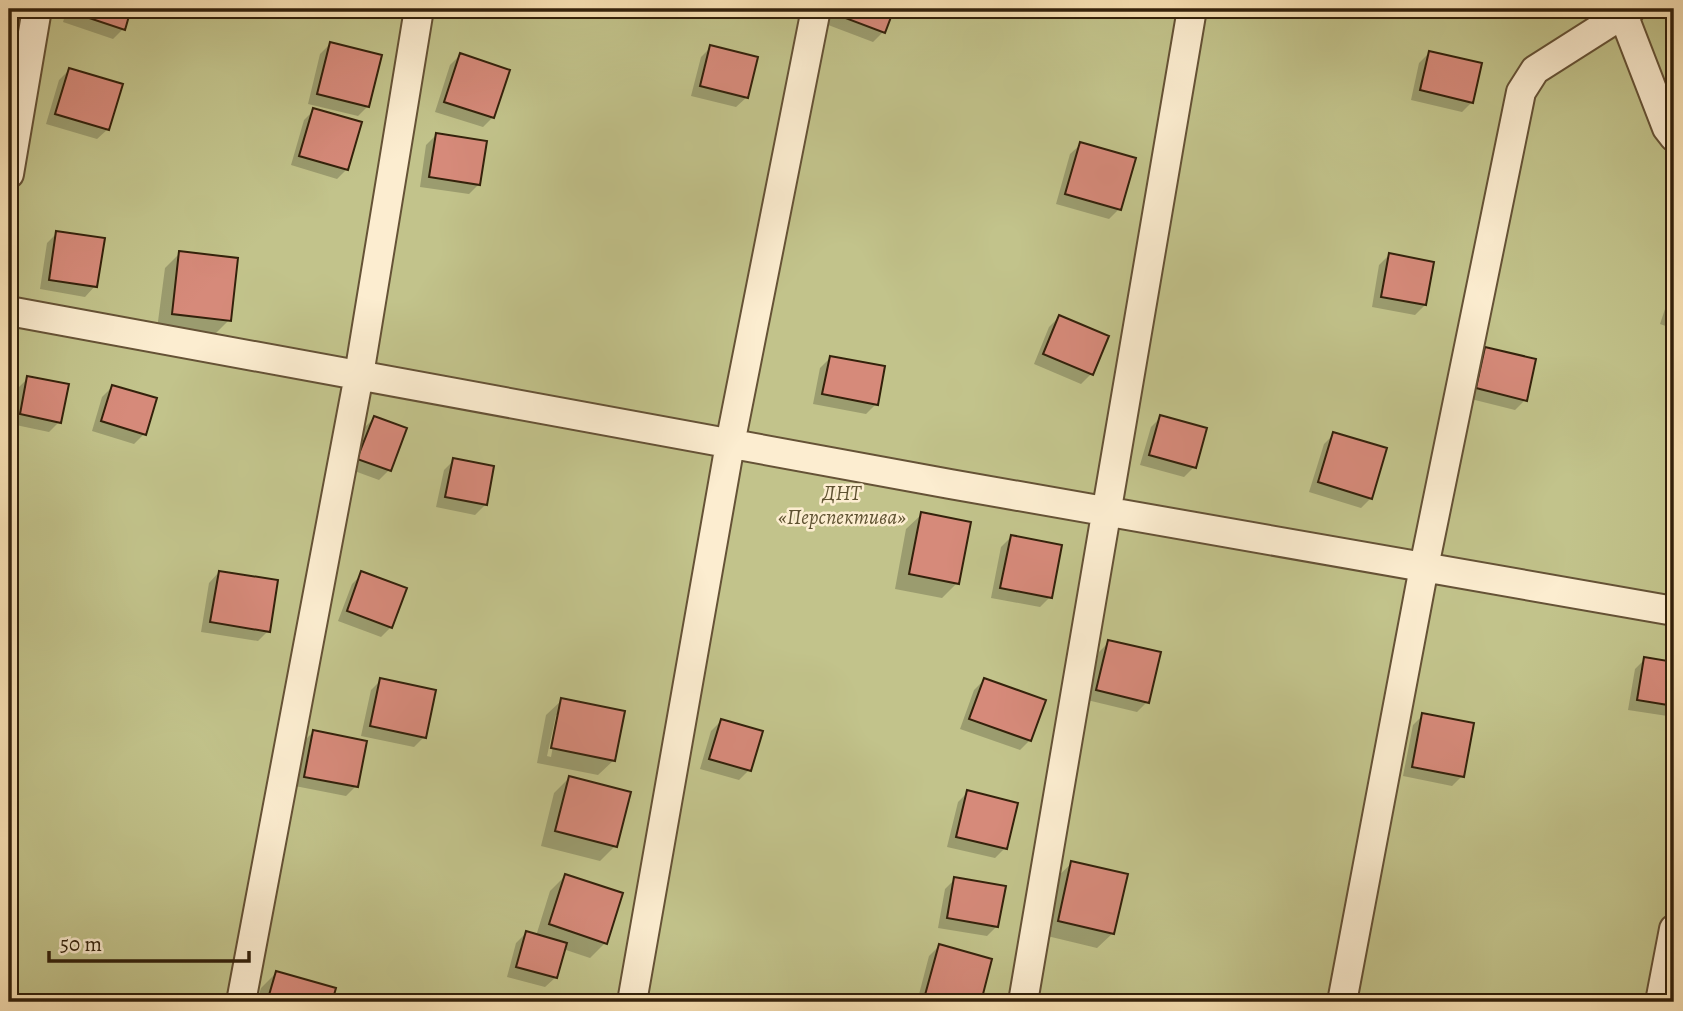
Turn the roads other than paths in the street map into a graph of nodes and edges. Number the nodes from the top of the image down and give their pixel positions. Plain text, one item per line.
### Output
1 (37, 9) edge
2 (419, 9) edge
3 (816, 9) edge
4 (1192, 9) edge
5 (1626, 10) edge
6 (1674, 137) edge
7 (9, 174) edge
8 (9, 311) edge
9 (359, 375) junction
10 (730, 444) junction
11 (1107, 512) junction
12 (1424, 568) junction
13 (1674, 611) edge
14 (1674, 929) edge
15 (240, 1002) edge
16 (632, 1002) edge
17 (1023, 1002) edge
18 (1342, 1002) edge
19 (1660, 1002) edge

1 - 7 street
2 - 9 street
3 - 10 street
4 - 11 street
5 - 6 street
5 - 12 street
8 - 9 street
9 - 10 street
9 - 15 street
10 - 11 street
10 - 16 street
11 - 12 street
11 - 17 street
12 - 13 street
12 - 18 street
14 - 19 street

